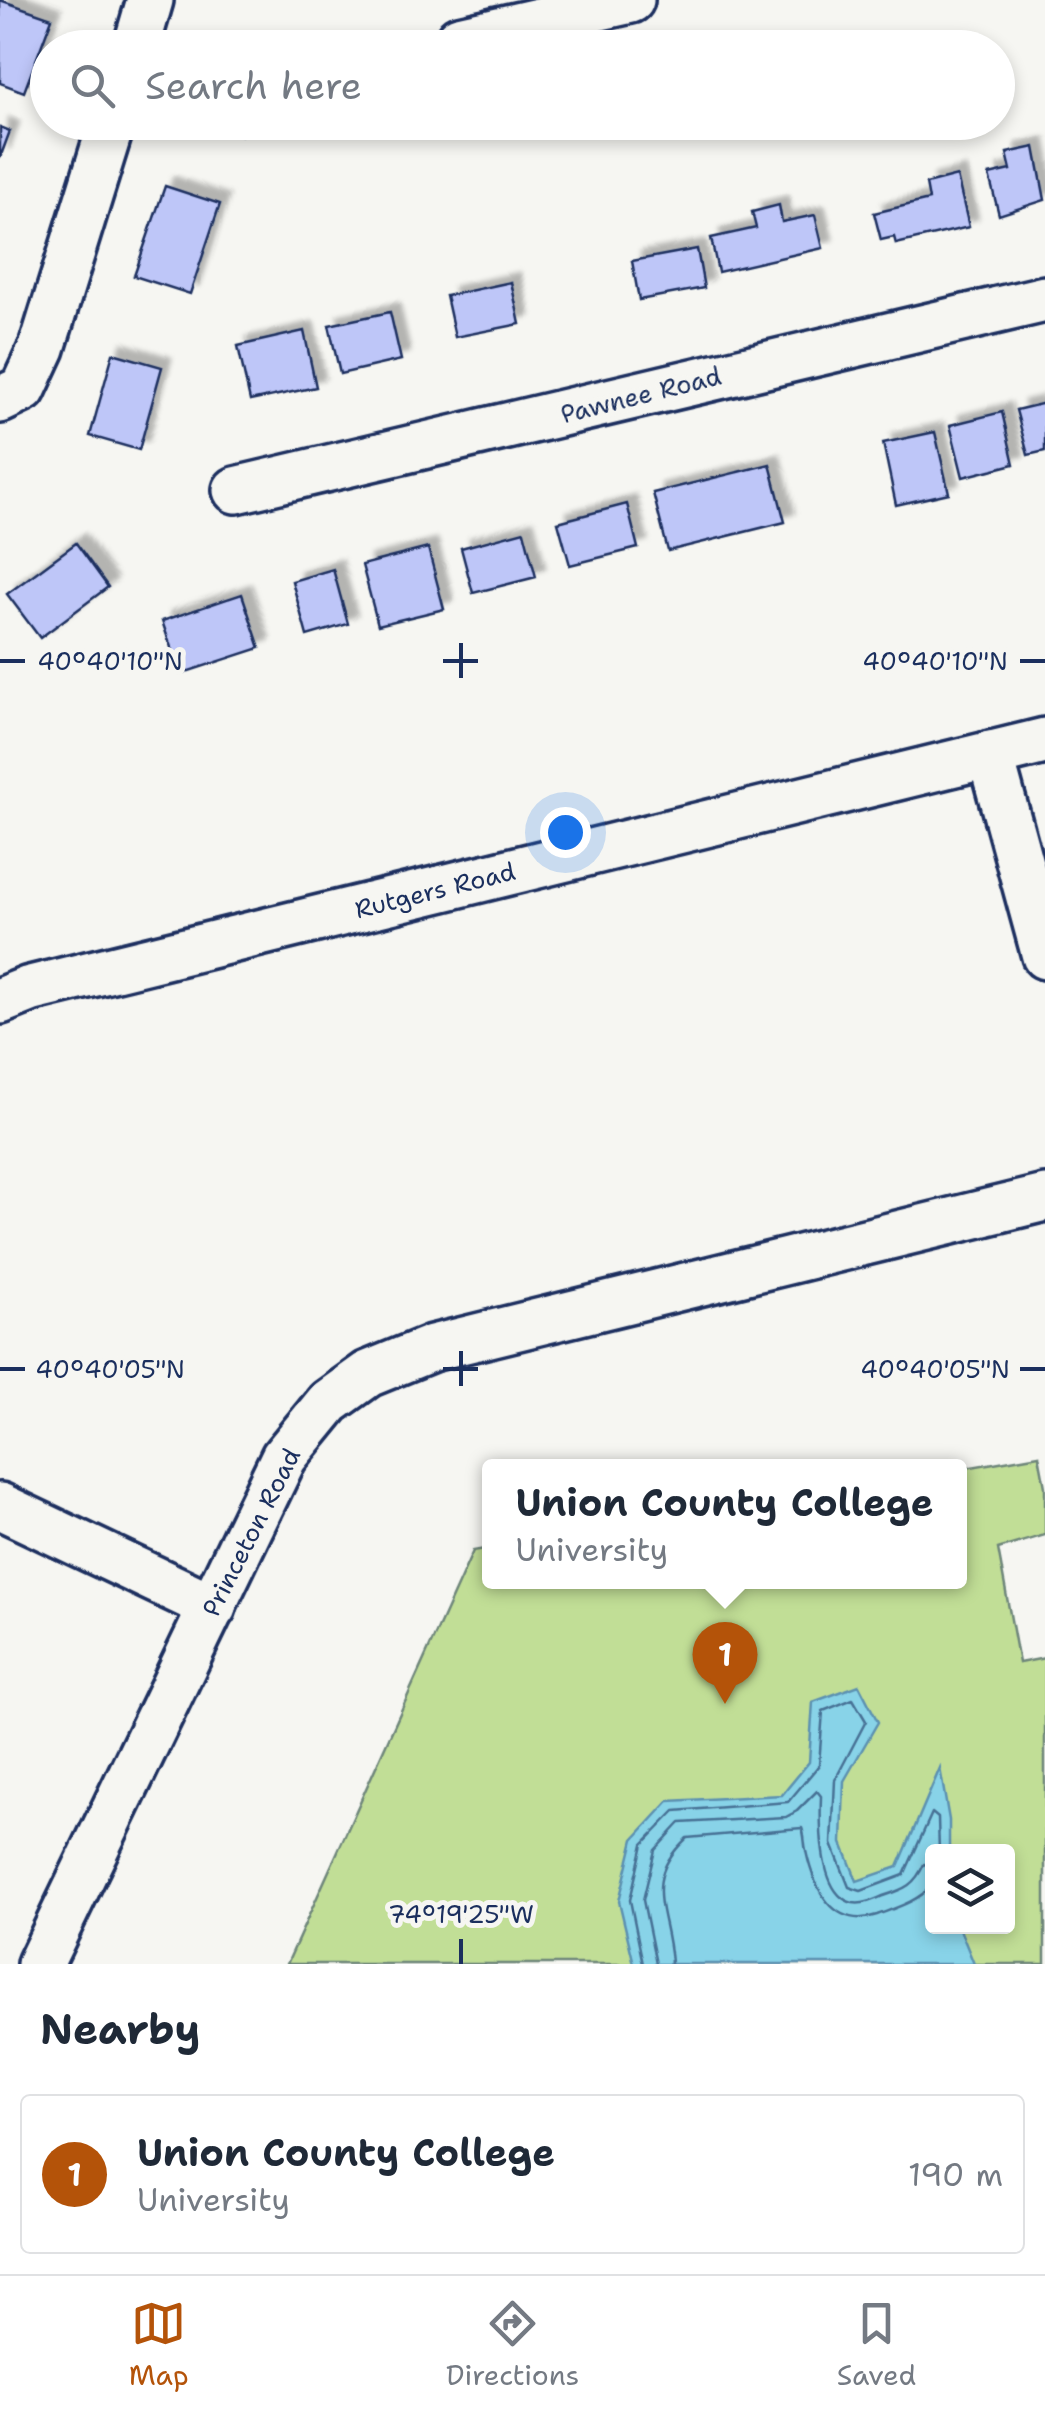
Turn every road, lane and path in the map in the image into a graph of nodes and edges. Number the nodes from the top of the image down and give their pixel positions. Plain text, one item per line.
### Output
1 (150, 0) edge
2 (631, 0) edge
3 (141, 30) edge
4 (499, 30) edge
5 (106, 140) edge
6 (1045, 298) edge
7 (0, 400) edge
8 (236, 490) dead end
9 (1045, 741) edge
10 (990, 754) junction
11 (1045, 956) edge
12 (0, 1000) edge
13 (1045, 1198) edge
14 (0, 1506) edge
15 (213, 1607) junction
16 (40, 1964) edge

1 - 3 street
2 - 4 street
5 - 7 street
6 - 8 street, Pawnee Road
9 - 10 street, Rutgers Road
10 - 11 street
10 - 12 street, Rutgers Road
13 - 15 street, Princeton Road
14 - 15 street
15 - 16 street, Princeton Road

